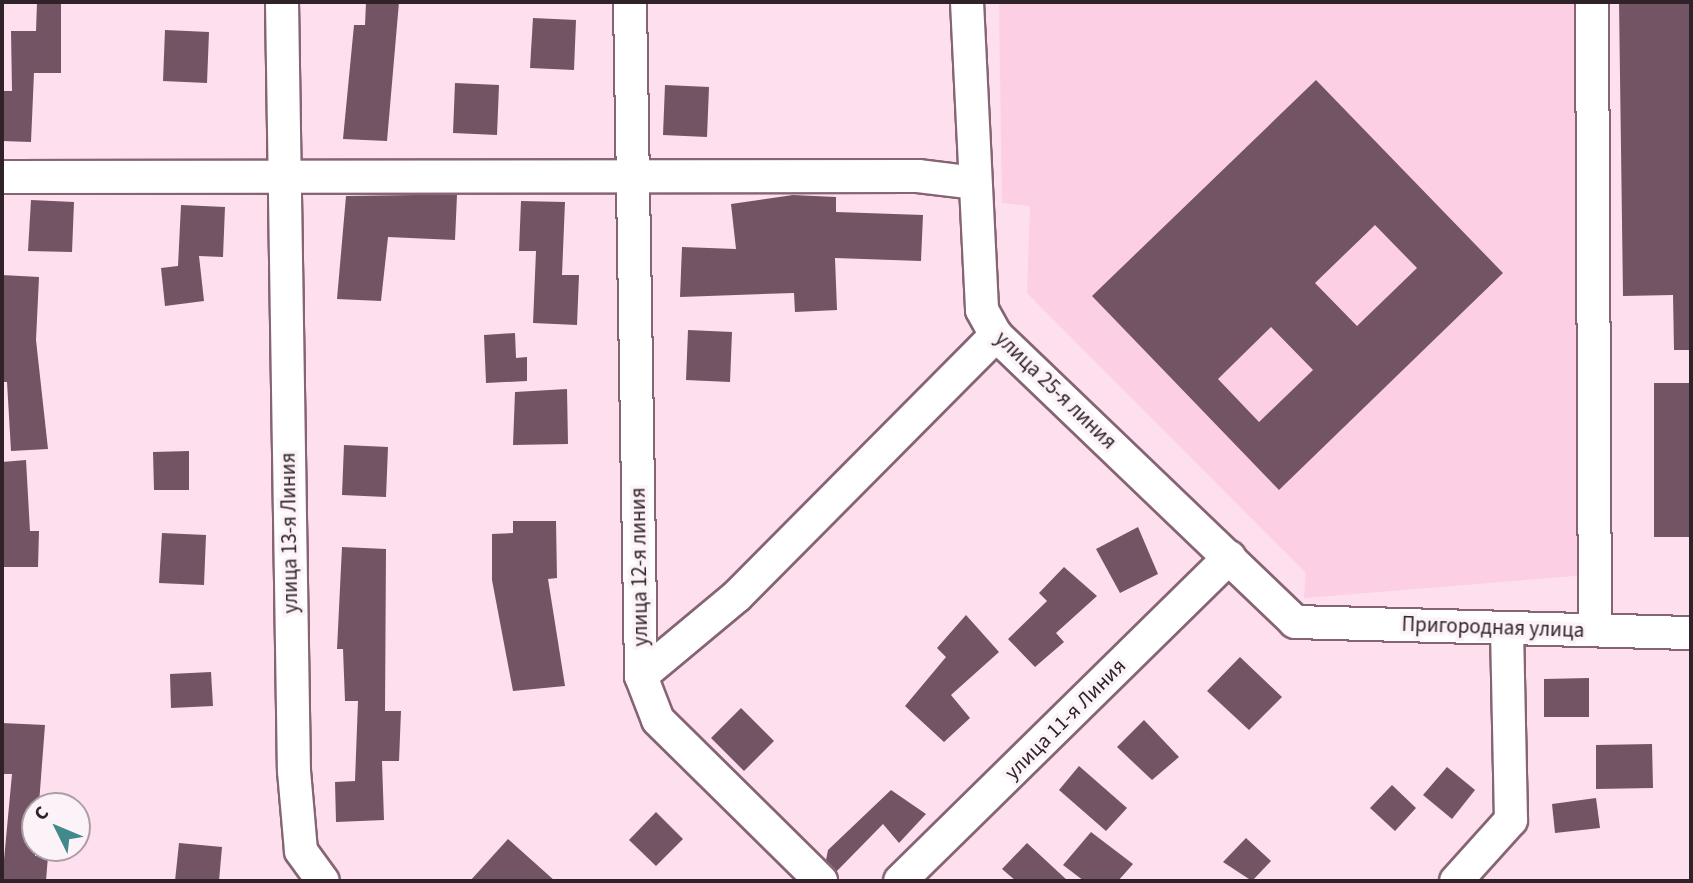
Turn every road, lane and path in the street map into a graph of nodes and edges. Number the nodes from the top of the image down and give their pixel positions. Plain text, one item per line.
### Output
1 (282, 2) edge
2 (630, 2) edge
3 (967, 2) edge
4 (1592, 2) edge
5 (2, 177) edge
6 (284, 178) junction
7 (632, 181) junction
8 (975, 183) junction
9 (996, 335) junction
10 (1230, 556) junction
11 (1295, 622) joint
12 (1507, 628) junction
13 (1595, 630) junction
14 (1691, 633) edge
15 (640, 676) junction
16 (323, 881) edge
17 (821, 881) edge
18 (900, 881) edge
19 (1456, 881) edge

1 - 6 street, улица 13-я Линия
2 - 7 street, улица 12-я линия
3 - 8 street, улица 25-я линия
4 - 13 street
5 - 6 street
6 - 7 street
6 - 16 street, улица 13-я Линия
7 - 8 street
7 - 15 street, улица 12-я линия
8 - 9 street, улица 25-я линия
9 - 10 street, улица 25-я линия
9 - 15 street
10 - 11 street, улица 25-я линия
10 - 18 street, улица 11-я Линия
11 - 12 street, Пригородная улица
12 - 13 street, Пригородная улица
12 - 19 street
13 - 14 street, Пригородная улица
15 - 17 street, улица 12-я линия

